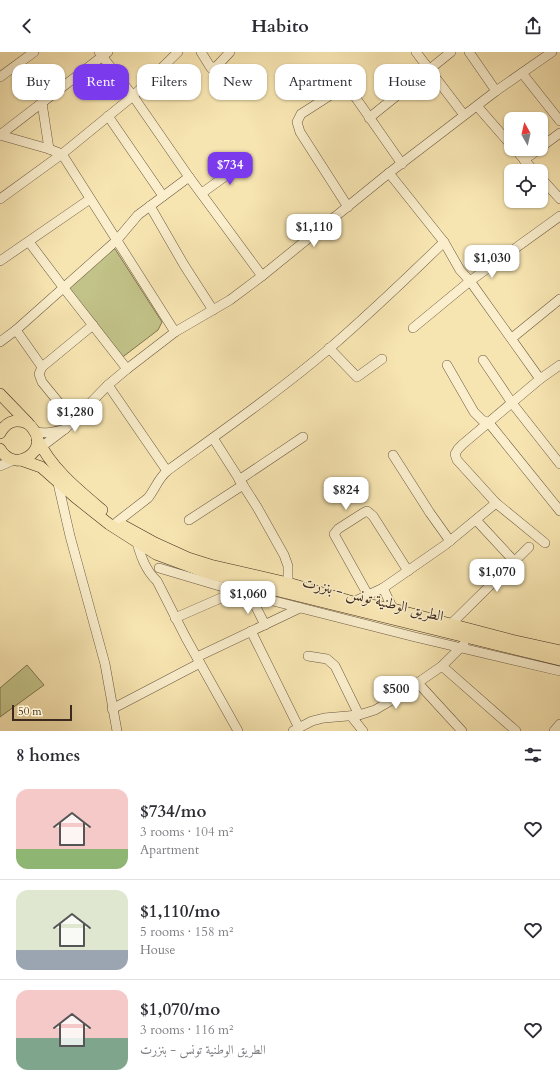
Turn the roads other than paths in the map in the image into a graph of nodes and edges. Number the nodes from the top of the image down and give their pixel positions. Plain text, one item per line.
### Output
1 (34, 52) edge
2 (178, 52) edge
3 (201, 52) edge
4 (230, 52) edge
5 (416, 52) edge
6 (451, 52) edge
7 (469, 52) edge
8 (552, 52) edge
9 (103, 53) edge
10 (425, 64) edge
11 (435, 64) edge
12 (522, 73) junction
13 (0, 77) edge
14 (440, 83) edge
15 (496, 91) junction
16 (133, 96) junction
17 (391, 100) edge
18 (42, 103) junction
19 (477, 106) junction
20 (464, 115) junction
21 (108, 116) junction
22 (369, 118) junction
23 (560, 121) edge
24 (560, 133) edge
25 (0, 135) edge
26 (504, 137) edge
27 (548, 142) edge
28 (49, 149) junction
29 (62, 154) junction
30 (520, 156) edge
31 (529, 156) edge
32 (524, 160) junction
33 (245, 162) dead end
34 (402, 164) junction
35 (528, 164) edge
36 (389, 173) junction
37 (189, 177) junction
38 (548, 186) edge
39 (202, 193) junction
40 (163, 196) junction
41 (0, 199) edge
42 (90, 199) junction
43 (560, 199) edge
44 (150, 206) junction
45 (348, 206) junction
46 (560, 216) edge
47 (116, 241) junction
48 (29, 242) junction
49 (444, 242) junction
50 (0, 261) edge
51 (262, 276) junction
52 (470, 281) junction
53 (63, 287) junction
54 (560, 300) edge
55 (213, 310) junction
56 (93, 325) junction
57 (413, 328) dead end
58 (16, 330) junction
59 (175, 332) junction
60 (512, 338) junction
61 (0, 342) edge
62 (329, 348) junction
63 (382, 359) dead end
64 (483, 360) dead end
65 (447, 365) dead end
66 (42, 367) junction
67 (127, 369) junction
68 (558, 370) edge
69 (540, 379) junction
70 (108, 385) junction
71 (0, 394) edge
72 (512, 403) junction
73 (73, 420) junction
74 (489, 423) junction
75 (64, 429) junction
76 (0, 433) edge
77 (36, 435) junction
78 (303, 437) dead end
79 (213, 438) junction
80 (0, 448) edge
81 (393, 455) dead end
82 (18, 460) junction
83 (560, 464) edge
84 (0, 466) edge
85 (167, 471) junction
86 (57, 480) junction
87 (241, 482) junction
88 (496, 503) junction
89 (560, 511) edge
90 (189, 520) dead end
91 (476, 520) junction
92 (117, 522) junction
93 (133, 532) junction
94 (450, 541) junction
95 (153, 542) junction
96 (137, 543) junction
97 (545, 543) dead end
98 (529, 547) dead end
99 (156, 554) junction
100 (514, 561) junction
101 (159, 568) junction
102 (408, 571) junction
103 (157, 581) junction
104 (288, 583) junction
105 (383, 588) junction
106 (237, 591) junction
107 (368, 594) junction
108 (250, 595) junction
109 (353, 602) junction
110 (300, 608) junction
111 (393, 610) junction
112 (175, 618) junction
113 (417, 620) junction
114 (265, 625) junction
115 (450, 625) junction
116 (250, 631) junction
117 (470, 638) junction
118 (460, 648) junction
119 (560, 651) edge
120 (308, 656) dead end
121 (198, 660) junction
122 (560, 660) edge
123 (442, 666) junction
124 (560, 671) edge
125 (418, 683) junction
126 (112, 708) junction
127 (355, 716) junction
128 (560, 724) edge
129 (296, 730) edge
130 (117, 731) edge
131 (238, 731) edge
132 (363, 731) edge
133 (462, 731) edge
134 (516, 731) edge
135 (554, 731) edge

1 - 13 street
2 - 16 street
3 - 4 street
5 - 10 street
6 - 11 street
7 - 15 street
8 - 12 street
9 - 16 street
9 - 18 street
12 - 15 street
12 - 23 street
14 - 20 street
15 - 19 street
16 - 21 street
16 - 37 street
17 - 22 street
18 - 25 street
18 - 28 street
19 - 20 street
19 - 26 street
20 - 34 street
21 - 29 street
21 - 40 street
22 - 34 street
22 - 45 street
24 - 27 street
25 - 28 street
28 - 29 street
29 - 41 street
29 - 42 street
30 - 32 street
31 - 32 street
32 - 35 street
33 - 39 street
34 - 36 street
36 - 45 street
36 - 49 street
37 - 39 street
37 - 40 street
38 - 43 street
39 - 51 street
40 - 44 street
42 - 47 street
42 - 48 street
44 - 47 street
44 - 55 street
45 - 51 street
46 - 52 street
47 - 53 street
47 - 59 street
48 - 50 street
48 - 53 street
49 - 52 street
49 - 62 street
51 - 55 street
52 - 57 street
52 - 60 street
53 - 56 street
53 - 58 street
54 - 60 street
55 - 59 street
56 - 66 street
56 - 67 street
58 - 61 street
58 - 66 street
59 - 67 street
60 - 69 street
62 - 63 street
62 - 79 street
64 - 72 street
65 - 74 street
66 - 73 street
67 - 70 street
68 - 69 street
69 - 72 street
70 - 73 street
70 - 85 street
71 - 77 main road, الطريق الوطنية تونس - بنزرت
72 - 74 street
72 - 83 street
73 - 75 street
74 - 88 street
74 - 89 street
75 - 77 street
75 - 77 street
76 - 77 main road
77 - 82 main road
77 - 92 main road, الطريق الوطنية تونس - بنزرت
78 - 87 street
79 - 85 street
79 - 87 street
80 - 82 main road
81 - 94 street
82 - 84 street
82 - 86 main road, الطريق الوطنية تونس - بنزرت
85 - 92 street
86 - 96 main road, الطريق الوطنية تونس - بنزرت
86 - 126 street
87 - 90 street
87 - 104 street
88 - 91 street
88 - 97 street
91 - 94 street
91 - 100 street
92 - 93 main road, الطريق الوطنية تونس - بنزرت
93 - 95 main road, الطريق الوطنية تونس - بنزرت
93 - 96 street
94 - 102 street
95 - 99 street
95 - 104 main road, الطريق الوطنية تونس - بنزرت
96 - 99 main road, الطريق الوطنية تونس - بنزرت
96 - 103 street
98 - 100 street
99 - 101 street
99 - 113 main road, الطريق الوطنية تونس - بنزرت
100 - 115 street
101 - 103 street
101 - 106 street
102 - 105 street
102 - 107 street
103 - 112 street
104 - 109 main road, الطريق الوطنية تونس - بنزرت
105 - 107 street
105 - 111 street
106 - 108 street
106 - 112 street
107 - 109 street
108 - 110 street
108 - 114 street
109 - 111 main road, الطريق الوطنية تونس - بنزرت
110 - 114 street
110 - 118 street
111 - 113 main road, الطريق الوطنية تونس - بنزرت
112 - 121 street
113 - 115 main road, الطريق الوطنية تونس - بنزرت
113 - 117 main road, الطريق الوطنية تونس - بنزرت
114 - 116 street
115 - 119 main road, الطريق الوطنية تونس - بنزرت
116 - 121 street
116 - 129 street
117 - 118 street
117 - 122 main road, الطريق الوطنية تونس - بنزرت
118 - 123 street
118 - 124 street
120 - 127 street
121 - 126 street
121 - 131 street
123 - 125 street
123 - 134 street
125 - 127 street
125 - 133 street
126 - 130 street
127 - 129 street
127 - 132 street
128 - 135 street

